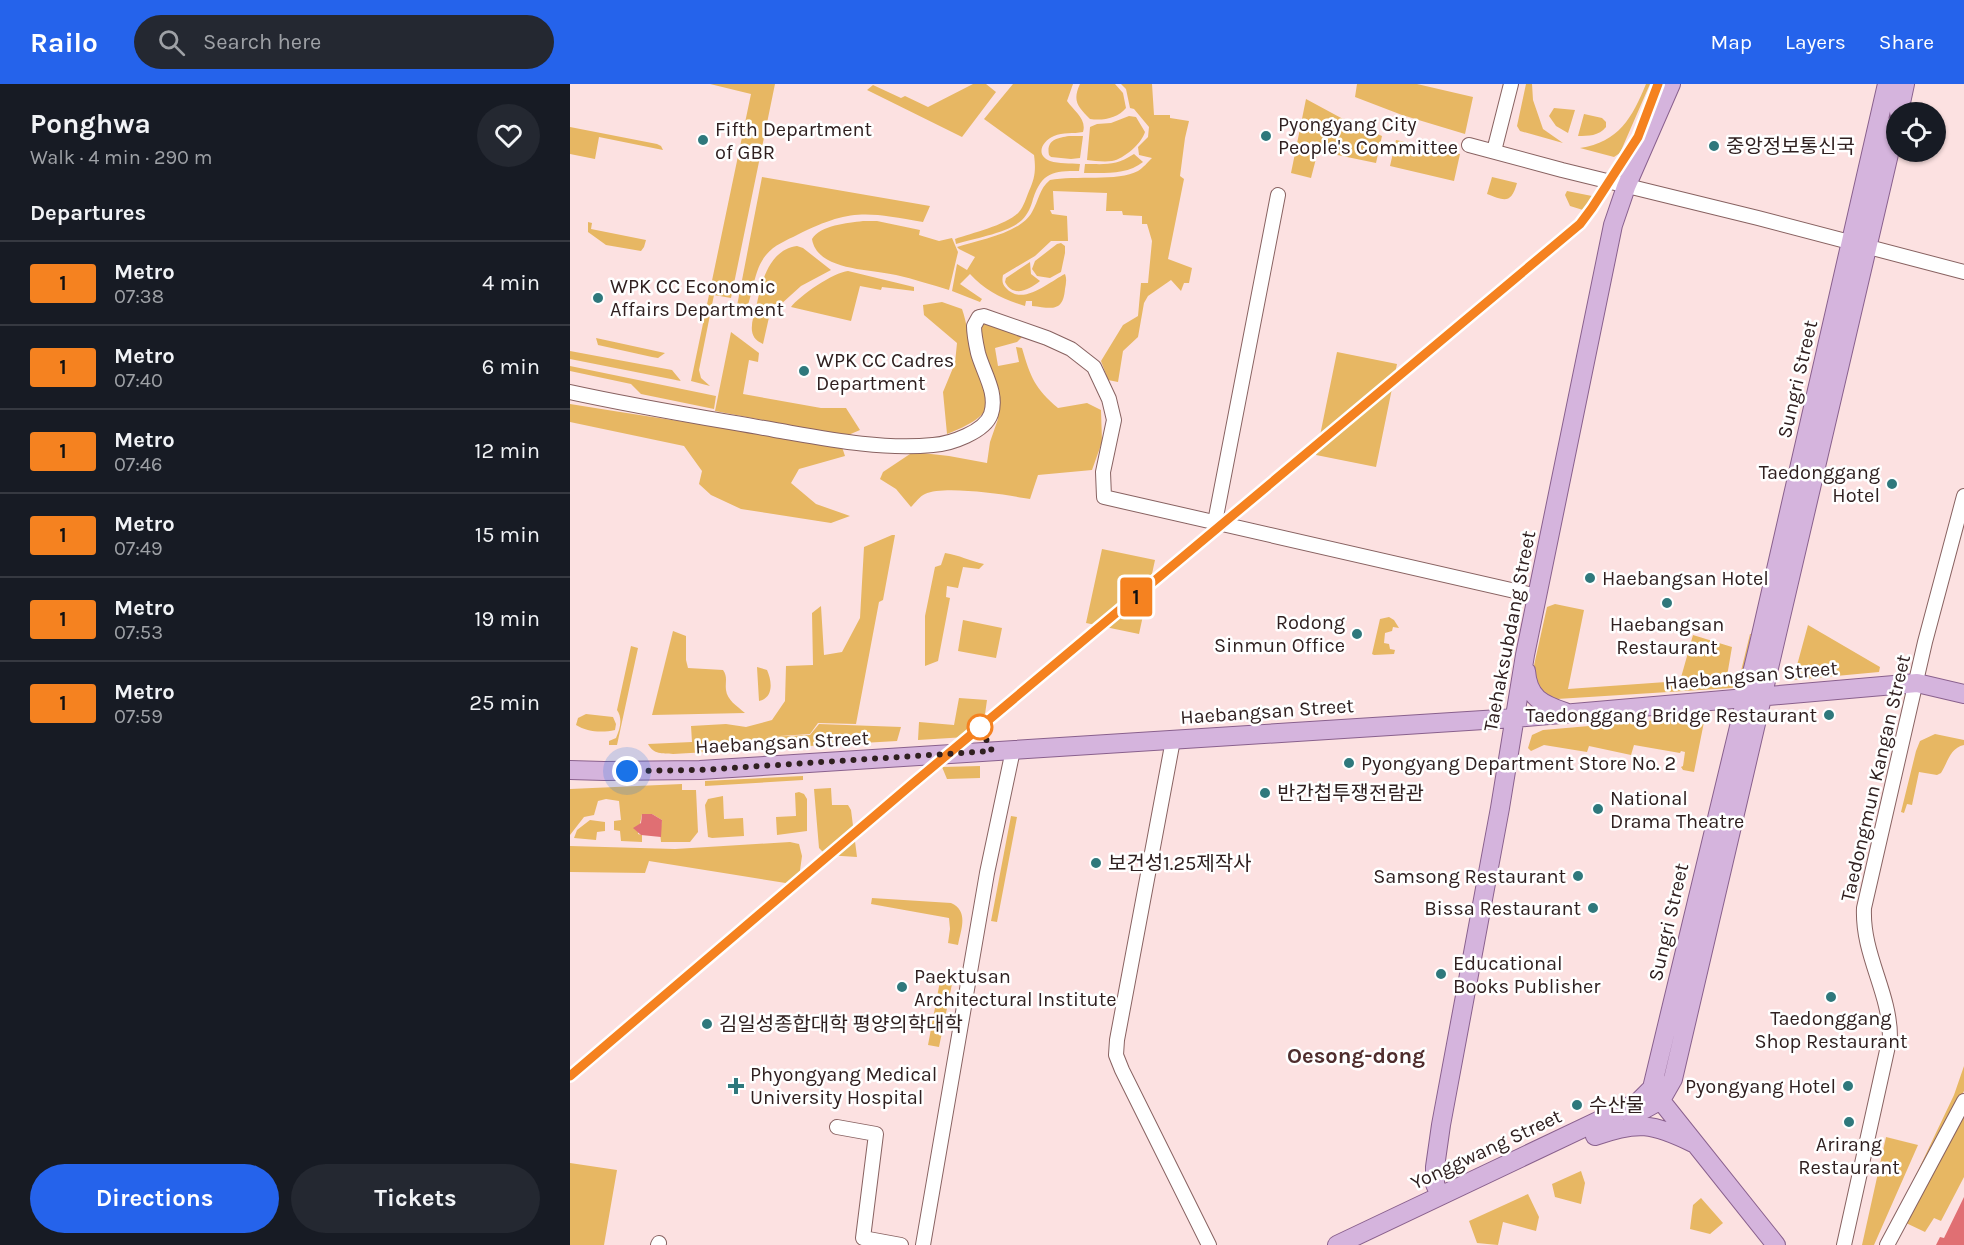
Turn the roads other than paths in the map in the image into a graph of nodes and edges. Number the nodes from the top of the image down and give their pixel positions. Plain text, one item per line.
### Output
1 (1511, 84) edge
2 (1671, 84) edge
3 (1887, 84) edge
4 (1905, 84) edge
5 (1901, 102) edge
6 (1470, 145) dead end
7 (1494, 151) junction
8 (1886, 157) edge
9 (1626, 187) junction
10 (1278, 195) dead end
11 (1860, 244) junction
12 (1964, 272) edge
13 (570, 392) edge
14 (1964, 496) edge
15 (1215, 522) junction
16 (1537, 596) junction
17 (1525, 655) junction
18 (1917, 683) junction
19 (1964, 693) edge
20 (1754, 698) junction
21 (1570, 713) junction
22 (1515, 718) junction
23 (1173, 740) junction
24 (1013, 750) junction
25 (570, 770) edge
26 (1656, 1094) junction
27 (1964, 1101) edge
28 (837, 1126) dead end
29 (1594, 1136) junction
30 (1700, 1147) junction
31 (1440, 1196) junction
32 (902, 1245) edge
33 (923, 1245) edge
34 (1209, 1245) edge
35 (1337, 1245) edge
36 (1360, 1245) edge
37 (1776, 1245) edge
38 (1844, 1245) edge
39 (1887, 1245) edge

1 - 7 street
2 - 9 main road, Taehaksubdang Street
3 - 11 main road, Sungri Street
4 - 5 main road
6 - 7 street
7 - 9 street
8 - 11 main road, Sungri Street
9 - 11 street
9 - 16 main road, Taehaksubdang Street
10 - 15 street
11 - 12 street
11 - 20 main road, Sungri Street
13 - 15 street
14 - 18 street, Taedongmun Kangan Street
15 - 16 street
16 - 17 main road, Taehaksubdang Street
17 - 21 main road
17 - 22 main road, Taehaksubdang Street
18 - 19 main road, Haebangsan Street
18 - 20 main road, Haebangsan Street
18 - 38 street, Taedongmun Kangan Street
20 - 21 main road, Haebangsan Street
20 - 26 main road, Sungri Street
21 - 22 main road, Haebangsan Street
22 - 23 main road, Haebangsan Street
22 - 31 main road, Taehaksubdang Street
23 - 24 main road, Haebangsan Street
23 - 34 street
24 - 25 main road, Haebangsan Street
24 - 33 street
26 - 29 main road, Yonggwang Street
26 - 30 main road
26 - 31 main road, Yonggwang Street
27 - 39 street
28 - 32 street
29 - 30 main road
29 - 36 main road, Yonggwang Street
30 - 37 main road
31 - 35 main road, Yonggwang Street

